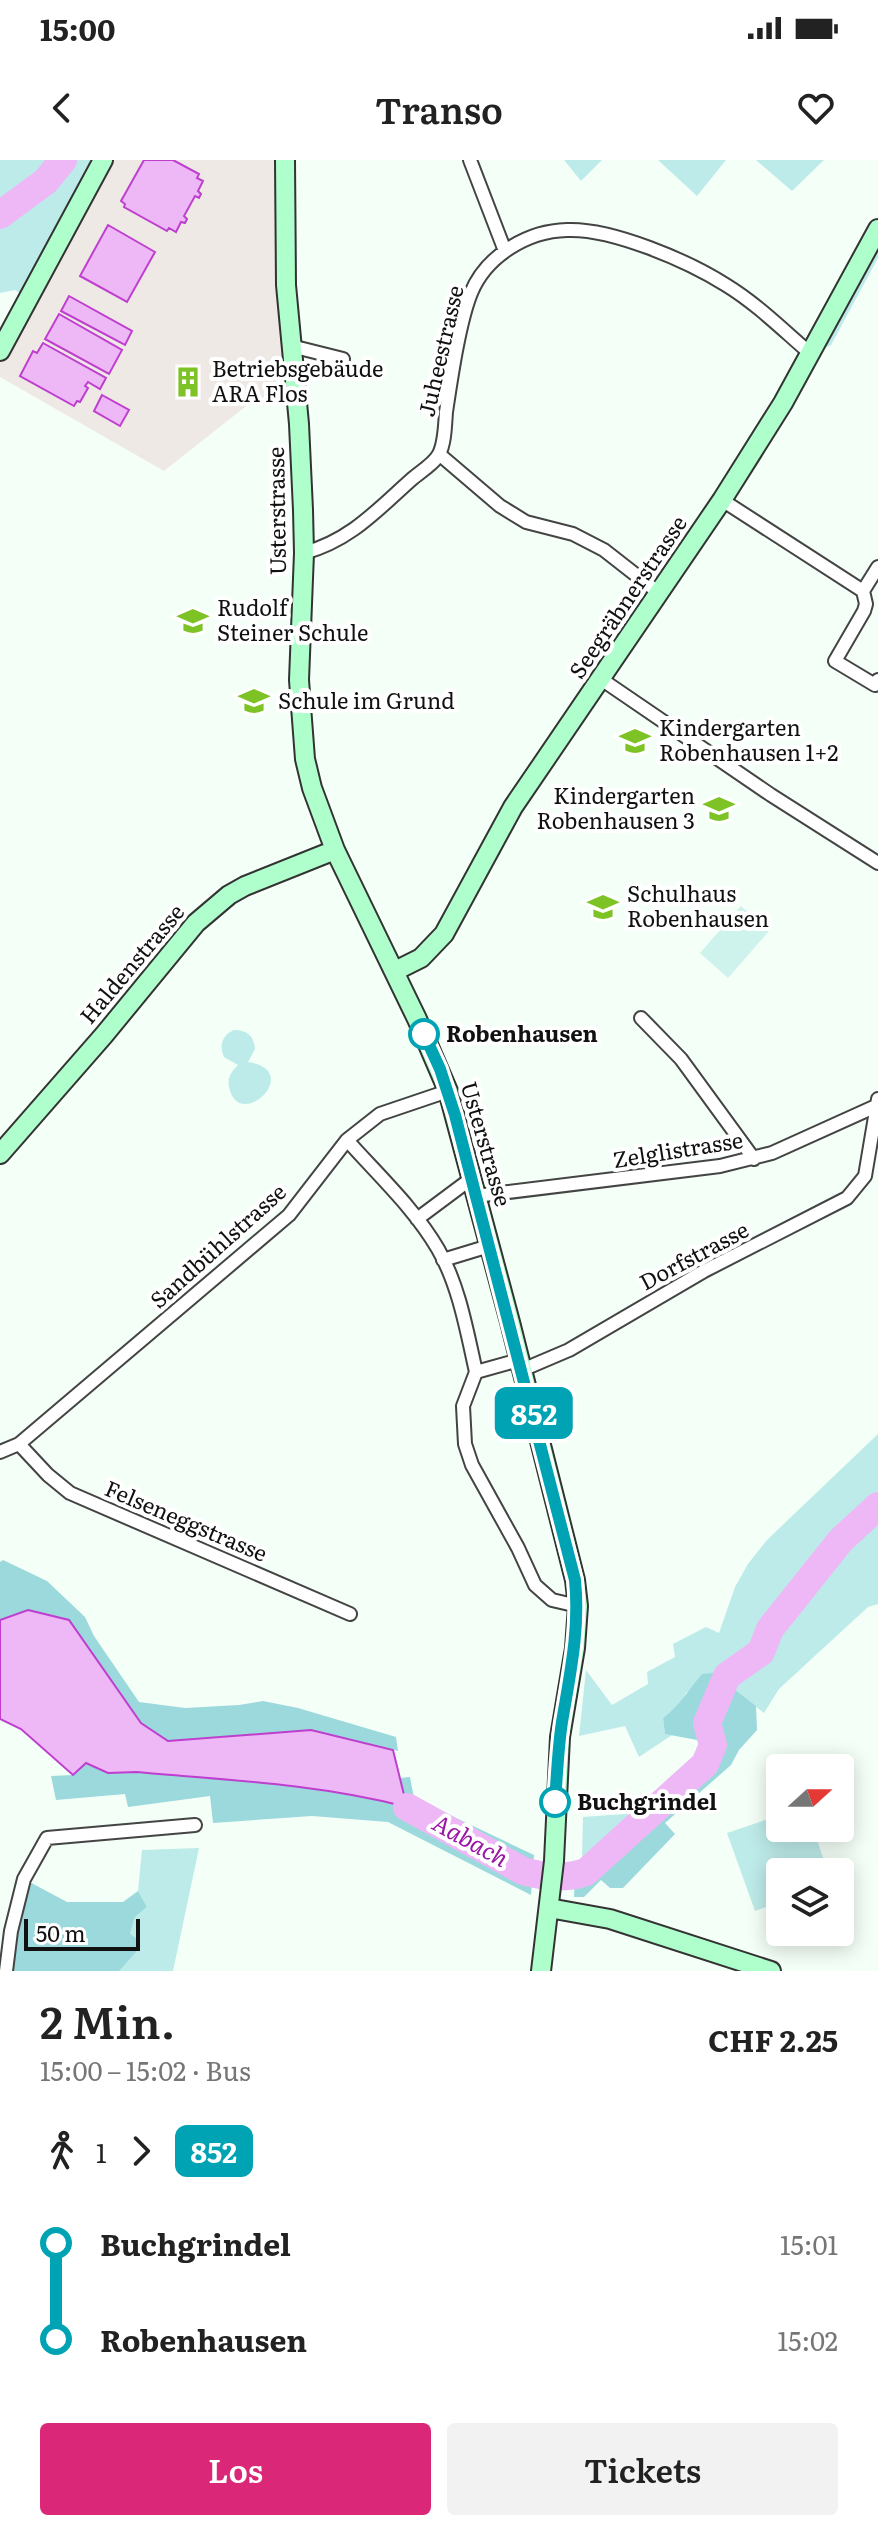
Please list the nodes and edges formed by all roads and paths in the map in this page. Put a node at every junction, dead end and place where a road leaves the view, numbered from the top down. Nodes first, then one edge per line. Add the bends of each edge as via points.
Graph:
1 (103, 160) edge
2 (285, 160) edge
3 (470, 160) edge
4 (878, 229) edge
5 (505, 251) junction
6 (291, 346) junction
7 (0, 351) edge
8 (811, 354) junction
9 (343, 359) dead end
10 (439, 454) junction
11 (722, 500) junction
12 (304, 553) junction
13 (878, 567) edge
14 (863, 591) junction
15 (659, 593) junction
16 (601, 679) junction
17 (878, 680) edge
18 (335, 850) junction
19 (878, 863) edge
20 (395, 971) junction
21 (641, 1018) dead end
22 (448, 1091) junction
23 (877, 1102) edge
24 (347, 1140) junction
25 (0, 1154) edge
26 (754, 1159) junction
27 (871, 1177) edge
28 (474, 1187) junction
29 (417, 1219) junction
30 (489, 1246) junction
31 (443, 1260) junction
32 (521, 1365) junction
33 (476, 1372) junction
34 (19, 1444) junction
35 (0, 1452) edge
36 (578, 1606) junction
37 (350, 1614) dead end
38 (195, 1825) dead end
39 (549, 1908) junction
40 (6, 1971) edge
41 (541, 1971) edge
42 (771, 1971) edge

1 - 7 main road
2 - 6 main road, Usterstrasse
3 - 5 street
4 - 8 main road, Seegräbnerstrasse
5 - 8 street, Juheestrasse via 543,233 565,230 652,249 728,286
5 - 10 street, Juheestrasse via 478,278 470,296
6 - 9 street
6 - 12 main road, Usterstrasse
8 - 11 main road, Seegräbnerstrasse
10 - 12 street via 360,526 327,547
10 - 15 street via 500,506 526,522 573,534 604,550
11 - 14 street
11 - 15 main road, Seegräbnerstrasse
12 - 18 main road, Usterstrasse via 302,732 312,788
13 - 14 street
14 - 17 street via 864,611 835,661 875,685
15 - 16 main road, Seegräbnerstrasse
16 - 19 street
16 - 20 main road, Seegräbnerstrasse via 507,817 444,934 421,958
18 - 20 main road, Usterstrasse
18 - 25 main road, Haldenstrasse via 245,886 196,923
20 - 22 main road, Usterstrasse
21 - 26 street via 681,1059
22 - 24 street, Sandbühlstrasse via 380,1114
22 - 28 main road, Usterstrasse
23 - 26 street, Zelglistrasse
23 - 27 street
24 - 29 street
24 - 34 street, Sandbühlstrasse via 289,1215
26 - 28 street, Zelglistrasse via 705,1168
27 - 32 street, Dorfstrasse via 835,1206 704,1271 569,1350
28 - 29 street
28 - 30 main road, Usterstrasse
29 - 31 street
30 - 31 street
30 - 32 main road, Usterstrasse
31 - 33 street
32 - 33 street, Dorfstrasse
32 - 36 main road, Usterstrasse via 571,1558
33 - 36 street via 463,1406 472,1465 535,1585 552,1600
34 - 35 street, Sandbühlstrasse
34 - 37 street, Felseneggstrasse via 70,1493
36 - 39 main road, Usterstrasse via 558,1760
38 - 40 street via 47,1838 24,1879
39 - 41 main road, Usterstrasse
39 - 42 main road via 610,1919

